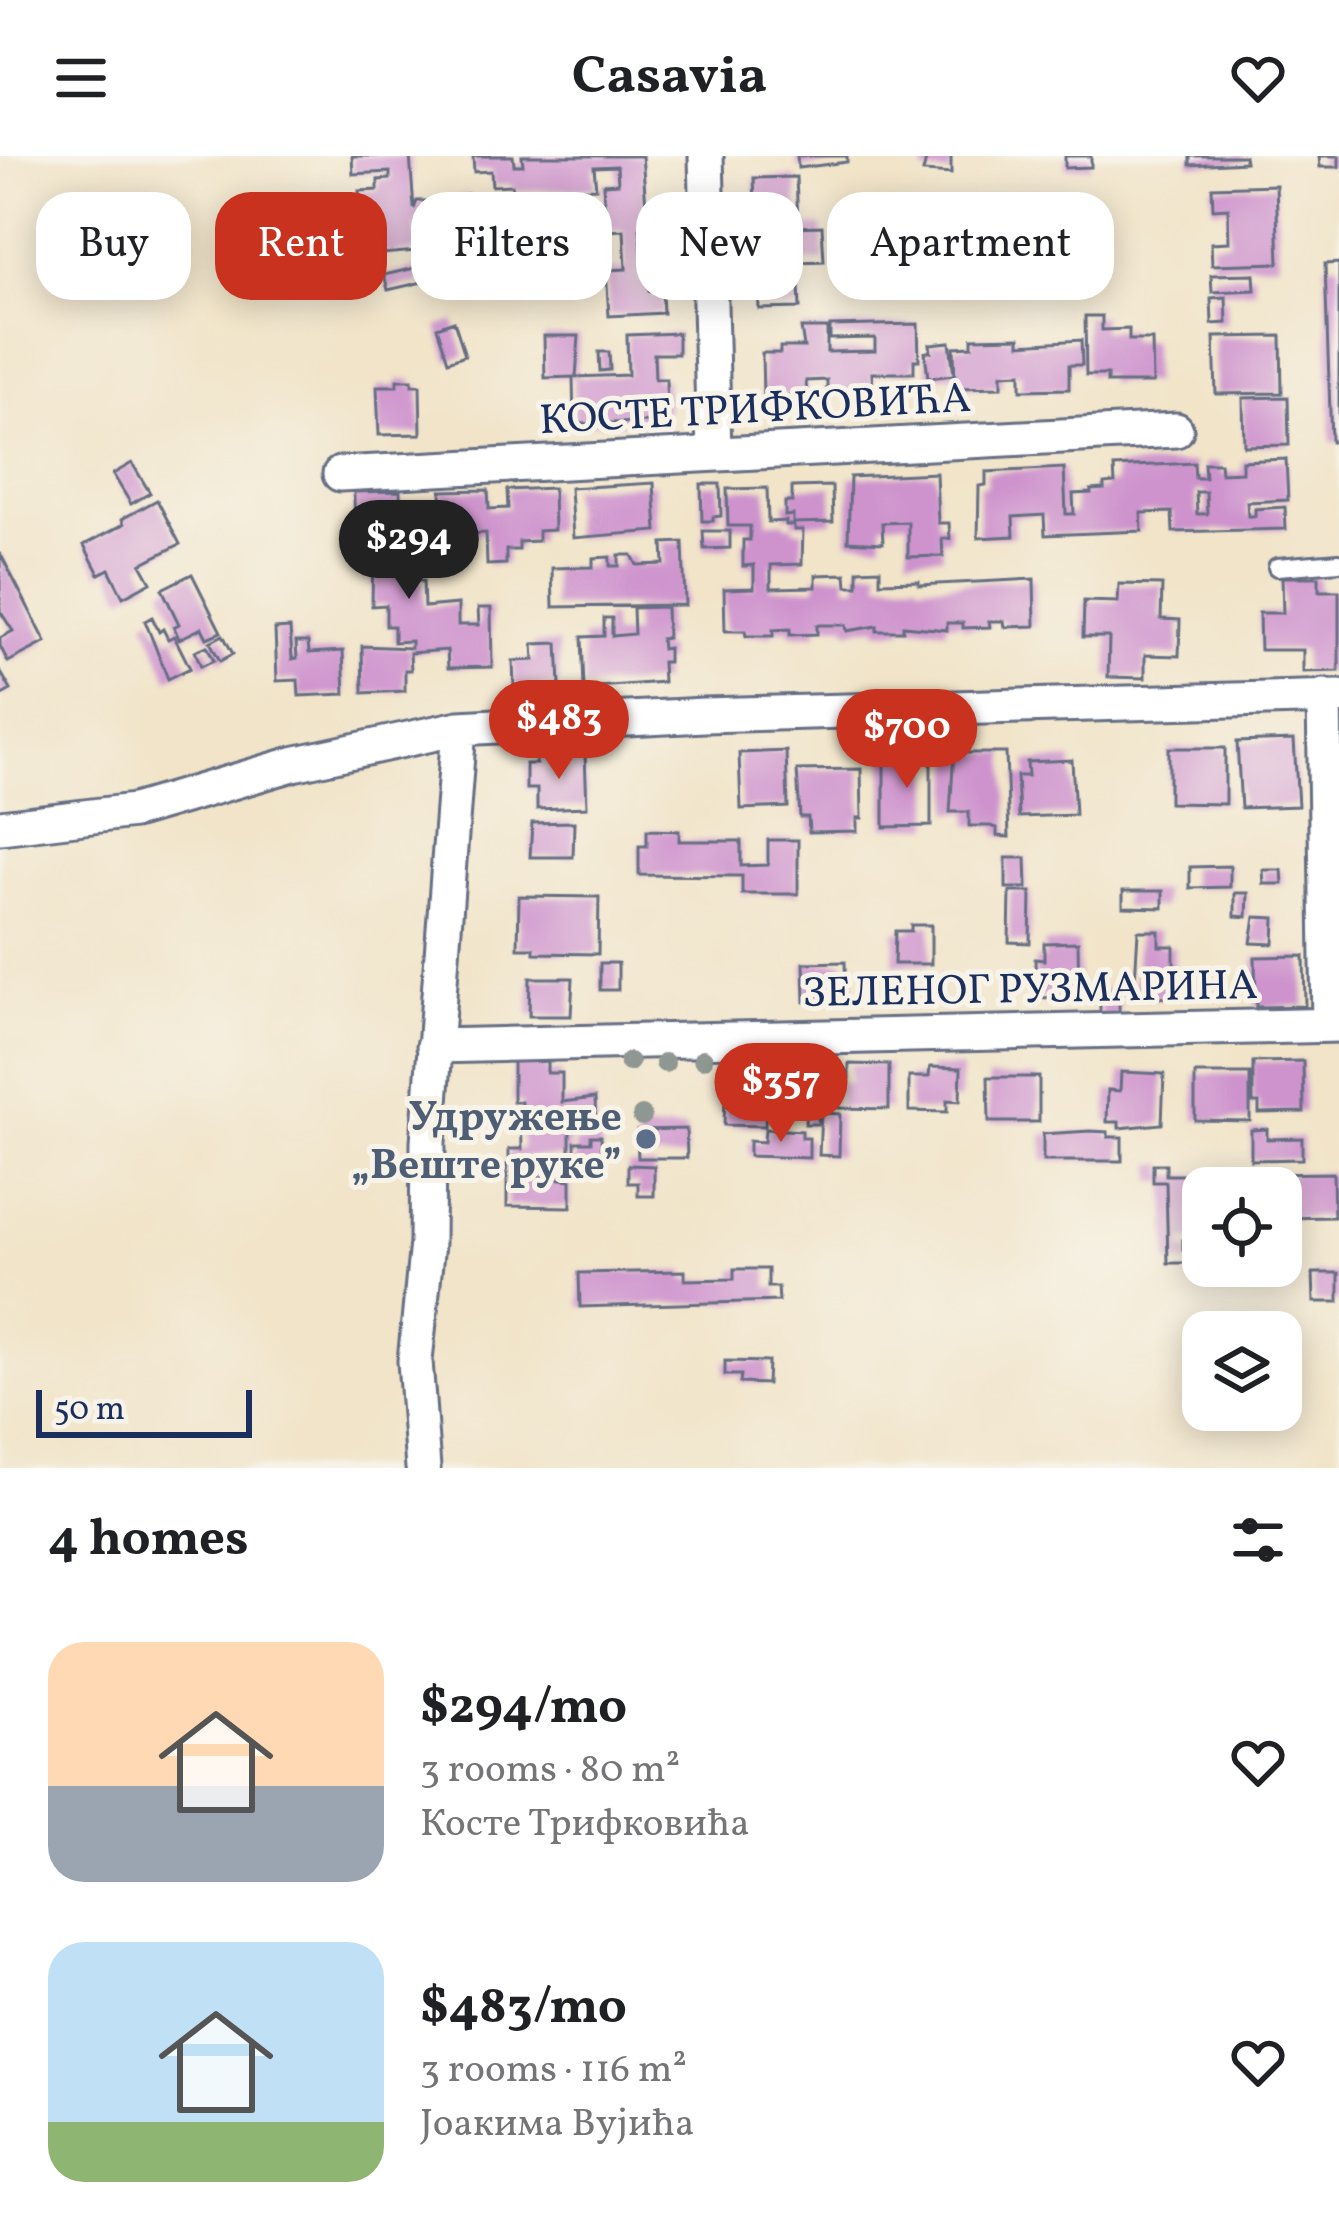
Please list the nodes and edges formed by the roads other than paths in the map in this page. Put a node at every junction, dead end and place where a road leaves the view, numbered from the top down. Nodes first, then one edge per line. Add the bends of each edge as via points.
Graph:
1 (706, 156) edge
2 (1176, 430) dead end
3 (714, 452) junction
4 (340, 474) dead end
5 (1339, 562) edge
6 (1277, 567) dead end
7 (1331, 696) edge
8 (459, 728) junction
9 (0, 827) edge
10 (1334, 1025) edge
11 (434, 1046) junction
12 (422, 1468) edge

1 - 3 street
2 - 3 street, КОСТЕ ТРИФКОВИЋА
3 - 4 street, КОСТЕ ТРИФКОВИЋА
5 - 6 lane
7 - 8 street
7 - 10 street
8 - 9 street via 335,753 134,811
8 - 11 street
10 - 11 street, ЗЕЛЕНОГ РУЗМАРИНА
11 - 12 street via 415,1361

